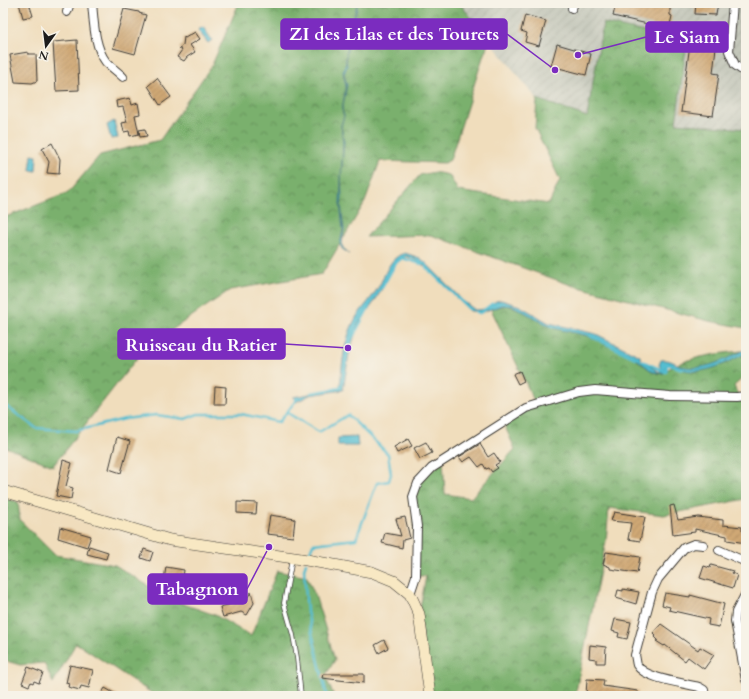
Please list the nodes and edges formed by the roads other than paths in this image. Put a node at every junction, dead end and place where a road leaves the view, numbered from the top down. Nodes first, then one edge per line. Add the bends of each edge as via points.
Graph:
1 (70, 3) edge
2 (92, 3) edge
3 (733, 3) edge
4 (67, 12) dead end
5 (746, 73) edge
6 (123, 77) dead end
7 (746, 396) edge
8 (3, 491) edge
9 (703, 545) dead end
10 (719, 550) dead end
11 (297, 558) junction
12 (746, 562) edge
13 (746, 593) edge
14 (410, 594) junction
15 (746, 680) edge
16 (300, 696) edge
17 (430, 696) edge
18 (706, 696) edge

1 - 4 street
2 - 6 street via 95,33 100,50 106,62
3 - 5 street via 729,51 735,65
7 - 14 street via 670,396 595,390 579,392 526,408 432,468 418,482 413,497 417,526 416,576
8 - 11 main road via 170,540
9 - 18 street via 694,544 684,548 658,579 635,655 637,664 643,671 653,676 699,687 704,690
10 - 12 street
11 - 14 main road via 372,572 394,581
11 - 16 lane via 284,602 298,658
13 - 15 street via 736,612 735,621
14 - 17 main road via 419,614

